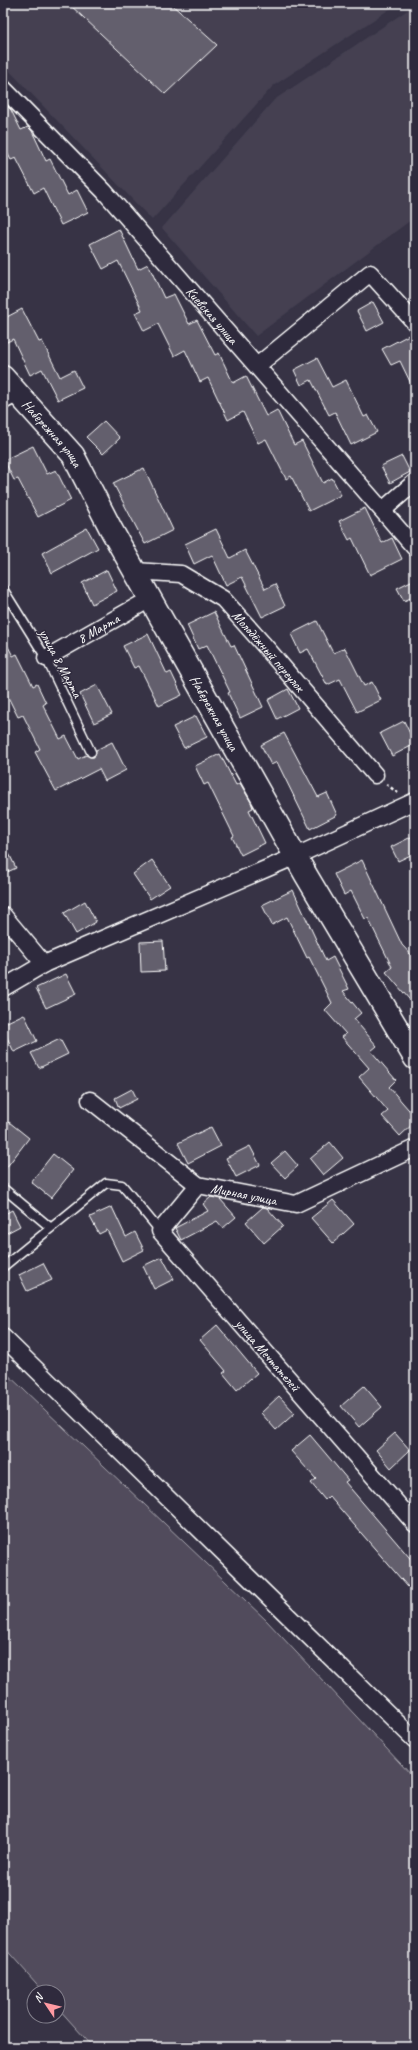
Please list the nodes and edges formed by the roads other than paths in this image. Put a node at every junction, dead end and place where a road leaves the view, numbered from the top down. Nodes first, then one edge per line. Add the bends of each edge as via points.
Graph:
1 (3, 88) edge
2 (415, 323) edge
3 (257, 366) junction
4 (3, 378) edge
5 (10, 397) edge
6 (415, 482) edge
7 (383, 510) junction
8 (415, 548) edge
9 (135, 571) junction
10 (3, 589) edge
11 (150, 599) junction
12 (46, 658) junction
13 (91, 752) dead end
14 (375, 775) road end
15 (414, 804) edge
16 (296, 856) junction
17 (3, 915) edge
18 (44, 964) junction
19 (3, 988) edge
20 (415, 1058) edge
21 (90, 1100) dead end
22 (415, 1148) edge
23 (198, 1184) junction
24 (3, 1188) edge
25 (51, 1228) junction
26 (160, 1231) junction
27 (3, 1267) edge
28 (3, 1337) edge
29 (415, 1524) edge
30 (415, 1740) edge

1 - 3 street, Киевская улица via 104,191
2 - 3 street via 370,272
3 - 7 street, Киевская улица
4 - 5 street, Набережная улица
5 - 9 street, Набережная улица via 73,455
6 - 7 street
7 - 8 street, Киевская улица
9 - 11 street, Набережная улица
9 - 14 street, Молодёжный переулок via 180,574 223,599
10 - 12 lane, улица 8 Марта
11 - 12 street, 8 Марта
11 - 16 street, Набережная улица
12 - 13 lane, улица 8 Марта
15 - 16 street
16 - 18 street
16 - 20 street, Набережная улица
17 - 18 street
18 - 19 street
21 - 23 street, Мирная улица
22 - 23 street, Мирная улица via 296,1204
23 - 26 street
24 - 25 lane
25 - 26 lane via 106,1183 122,1185
25 - 27 lane
26 - 29 street, улица Мечтателей
28 - 30 street

